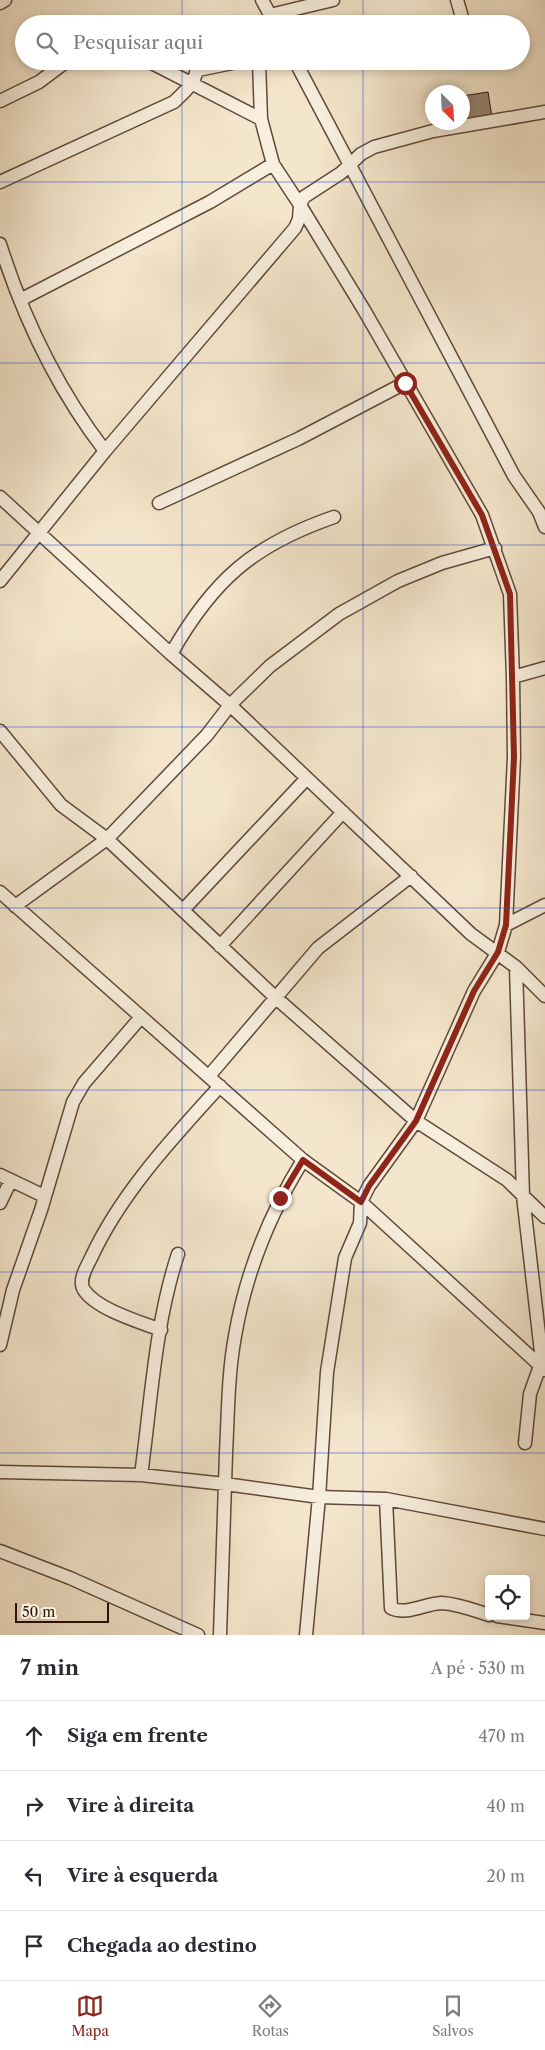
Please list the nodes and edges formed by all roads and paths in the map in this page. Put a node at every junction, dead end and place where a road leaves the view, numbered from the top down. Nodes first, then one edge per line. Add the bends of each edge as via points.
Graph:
1 (5, 0) edge
2 (262, 0) edge
3 (333, 0) edge
4 (457, 0) edge
5 (0, 3) edge
6 (268, 15) edge
7 (289, 15) edge
8 (461, 15) edge
9 (55, 70) edge
10 (166, 70) edge
11 (196, 70) edge
12 (259, 70) edge
13 (300, 70) edge
14 (193, 83) junction
15 (0, 101) edge
16 (545, 112) edge
17 (261, 119) junction
18 (350, 163) junction
19 (273, 164) junction
20 (0, 182) edge
21 (300, 205) junction
22 (0, 244) edge
23 (20, 300) junction
24 (405, 383) junction
25 (105, 451) junction
26 (0, 497) edge
27 (159, 503) dead end
28 (542, 510) edge
29 (334, 517) dead end
30 (545, 527) edge
31 (39, 532) junction
32 (495, 548) junction
33 (0, 581) edge
34 (171, 654) junction
35 (545, 668) edge
36 (513, 677) junction
37 (230, 705) junction
38 (0, 731) edge
39 (307, 778) junction
40 (343, 812) junction
41 (107, 839) junction
42 (411, 876) junction
43 (0, 892) edge
44 (545, 905) edge
45 (15, 906) junction
46 (184, 910) junction
47 (506, 925) junction
48 (220, 946) junction
49 (498, 952) junction
50 (516, 967) junction
51 (545, 996) edge
52 (275, 997) junction
53 (141, 1018) junction
54 (209, 1076) junction
55 (220, 1086) junction
56 (416, 1121) junction
57 (303, 1160) junction
58 (5, 1178) edge
59 (44, 1196) junction
60 (522, 1196) junction
61 (361, 1202) junction
62 (0, 1203) edge
63 (545, 1217) edge
64 (178, 1254) dead end
65 (161, 1330) junction
66 (0, 1345) edge
67 (543, 1368) edge
68 (525, 1443) dead end
69 (0, 1472) edge
70 (141, 1475) junction
71 (225, 1484) junction
72 (319, 1497) junction
73 (386, 1499) junction
74 (545, 1529) edge
75 (0, 1551) edge
76 (485, 1613) edge
77 (524, 1620) edge
78 (545, 1623) edge
79 (198, 1635) edge
80 (220, 1635) edge
81 (306, 1635) edge

1 - 5 street
2 - 6 street
3 - 7 street
4 - 8 street
9 - 15 street via 39,82
10 - 14 street
11 - 14 street
12 - 17 street
13 - 18 street
14 - 17 street
14 - 20 street via 174,102
16 - 18 street via 433,131 374,147
17 - 19 street
18 - 21 street via 341,173 308,194
18 - 28 street via 514,476
19 - 21 street
19 - 23 street via 210,202
21 - 24 street
21 - 25 street via 295,228
22 - 23 street
23 - 25 street via 67,396
24 - 27 street via 298,439
24 - 32 street via 482,515
25 - 31 street
26 - 31 street
28 - 30 street
29 - 34 street via 272,544 236,569 205,601
31 - 33 street
31 - 34 street
32 - 36 street via 510,594
32 - 37 street via 398,580 339,614 270,666
34 - 37 street
35 - 36 street
36 - 47 street via 514,757
37 - 39 street
37 - 41 street via 206,735
38 - 41 street via 61,805
39 - 40 street
39 - 46 street
40 - 42 street
40 - 48 street
41 - 45 street
41 - 46 street
42 - 49 street via 470,934
42 - 52 street via 318,948
43 - 45 street
44 - 47 street
45 - 53 street
46 - 48 street
47 - 49 street
48 - 52 street
49 - 50 street
49 - 56 street via 474,991
50 - 51 street
50 - 60 street
52 - 54 street
52 - 56 street
53 - 54 street
53 - 59 street via 84,1083 73,1102
54 - 55 street
55 - 57 street
55 - 65 street via 124,1199 104,1230 84,1273 84,1290 98,1304
56 - 60 street via 507,1180
56 - 61 street
57 - 61 street
57 - 71 street via 280,1198 266,1230 252,1268 235,1336 228,1396
58 - 59 street
58 - 62 street
59 - 66 street via 13,1290
60 - 63 street
60 - 67 street
61 - 67 street
61 - 72 street via 360,1223 345,1258 327,1372
64 - 65 street via 169,1281
65 - 70 street
67 - 68 street via 530,1394
69 - 70 street
70 - 71 street
71 - 72 street
71 - 80 street
72 - 73 street
72 - 81 street
73 - 74 street
73 - 76 street via 391,1608 403,1610 441,1603
75 - 79 street
77 - 78 street

